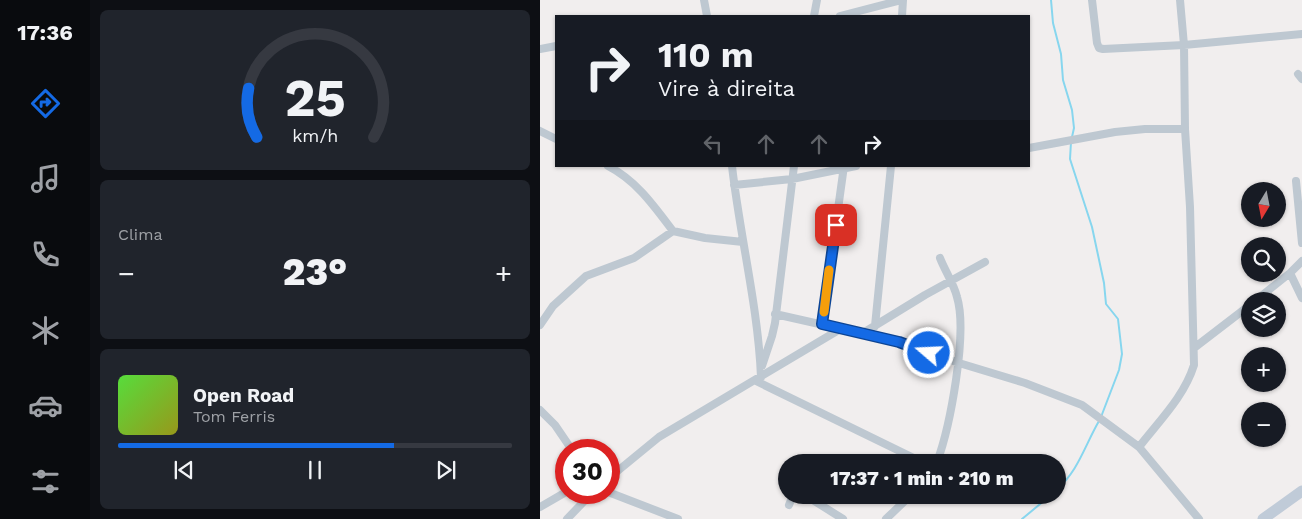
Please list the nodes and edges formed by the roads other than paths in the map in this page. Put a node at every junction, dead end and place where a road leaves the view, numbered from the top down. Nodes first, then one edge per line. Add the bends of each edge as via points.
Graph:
1 (704, 0) edge
2 (817, 0) edge
3 (903, 0) edge
4 (1092, 0) edge
5 (1180, 0) edge
6 (857, 14) edge
7 (707, 15) edge
8 (814, 15) edge
9 (902, 15) edge
10 (1302, 34) edge
11 (1184, 45) junction
12 (555, 46) edge
13 (540, 49) edge
14 (1185, 129) junction
15 (540, 131) edge
16 (555, 138) edge
17 (1030, 148) edge
18 (610, 167) edge
19 (732, 167) edge
20 (794, 167) edge
21 (844, 167) edge
22 (891, 167) edge
23 (792, 179) junction
24 (1296, 181) dead end
25 (734, 185) junction
26 (673, 231) junction
27 (743, 242) junction
28 (1302, 243) edge
29 (940, 258) dead end
30 (1302, 261) edge
31 (985, 262) dead end
32 (1290, 273) junction
33 (950, 281) junction
34 (1266, 292) edge
35 (1302, 298) edge
36 (1241, 313) edge
37 (776, 314) junction
38 (822, 324) junction
39 (540, 325) edge
40 (875, 326) junction
41 (842, 328) junction
42 (863, 334) junction
43 (1194, 348) junction
44 (959, 363) junction
45 (761, 367) junction
46 (759, 379) junction
47 (540, 410) edge
48 (565, 439) edge
49 (1139, 447) junction
50 (906, 454) edge
51 (939, 454) edge
52 (620, 469) edge
53 (1302, 491) edge
54 (620, 497) edge
55 (555, 498) edge
56 (581, 504) edge
57 (818, 504) edge
58 (902, 504) edge
59 (540, 507) edge
60 (567, 519) edge
61 (678, 519) edge
62 (842, 519) edge
63 (886, 519) edge
64 (1199, 519) edge
65 (1263, 519) edge

1 - 7 street
2 - 8 street
3 - 6 street
3 - 9 street
4 - 11 street via 1099,48
5 - 11 street
10 - 11 street
11 - 14 street
12 - 13 street
14 - 17 street via 1115,132
14 - 43 street
15 - 16 street
18 - 26 street via 642,190
19 - 25 street
20 - 23 street
21 - 23 street
21 - 38 street
22 - 40 street
23 - 25 street
23 - 37 street
24 - 28 street
25 - 27 street
26 - 27 street
26 - 39 street via 634,258 586,276 553,306
27 - 45 street
29 - 33 street
30 - 32 street
31 - 33 street
32 - 34 street
32 - 35 street
33 - 40 street
33 - 44 street via 960,310
36 - 43 street
37 - 38 street
37 - 45 street
38 - 41 street
40 - 42 street
41 - 42 street
41 - 46 street
42 - 44 street via 899,342
43 - 49 street via 1189,382
44 - 49 street via 1082,405
44 - 51 street
45 - 46 street
46 - 50 street
46 - 52 street via 659,437
47 - 48 street
49 - 64 street
53 - 65 street
54 - 61 street
55 - 59 street
56 - 60 street
57 - 62 street
58 - 63 street

